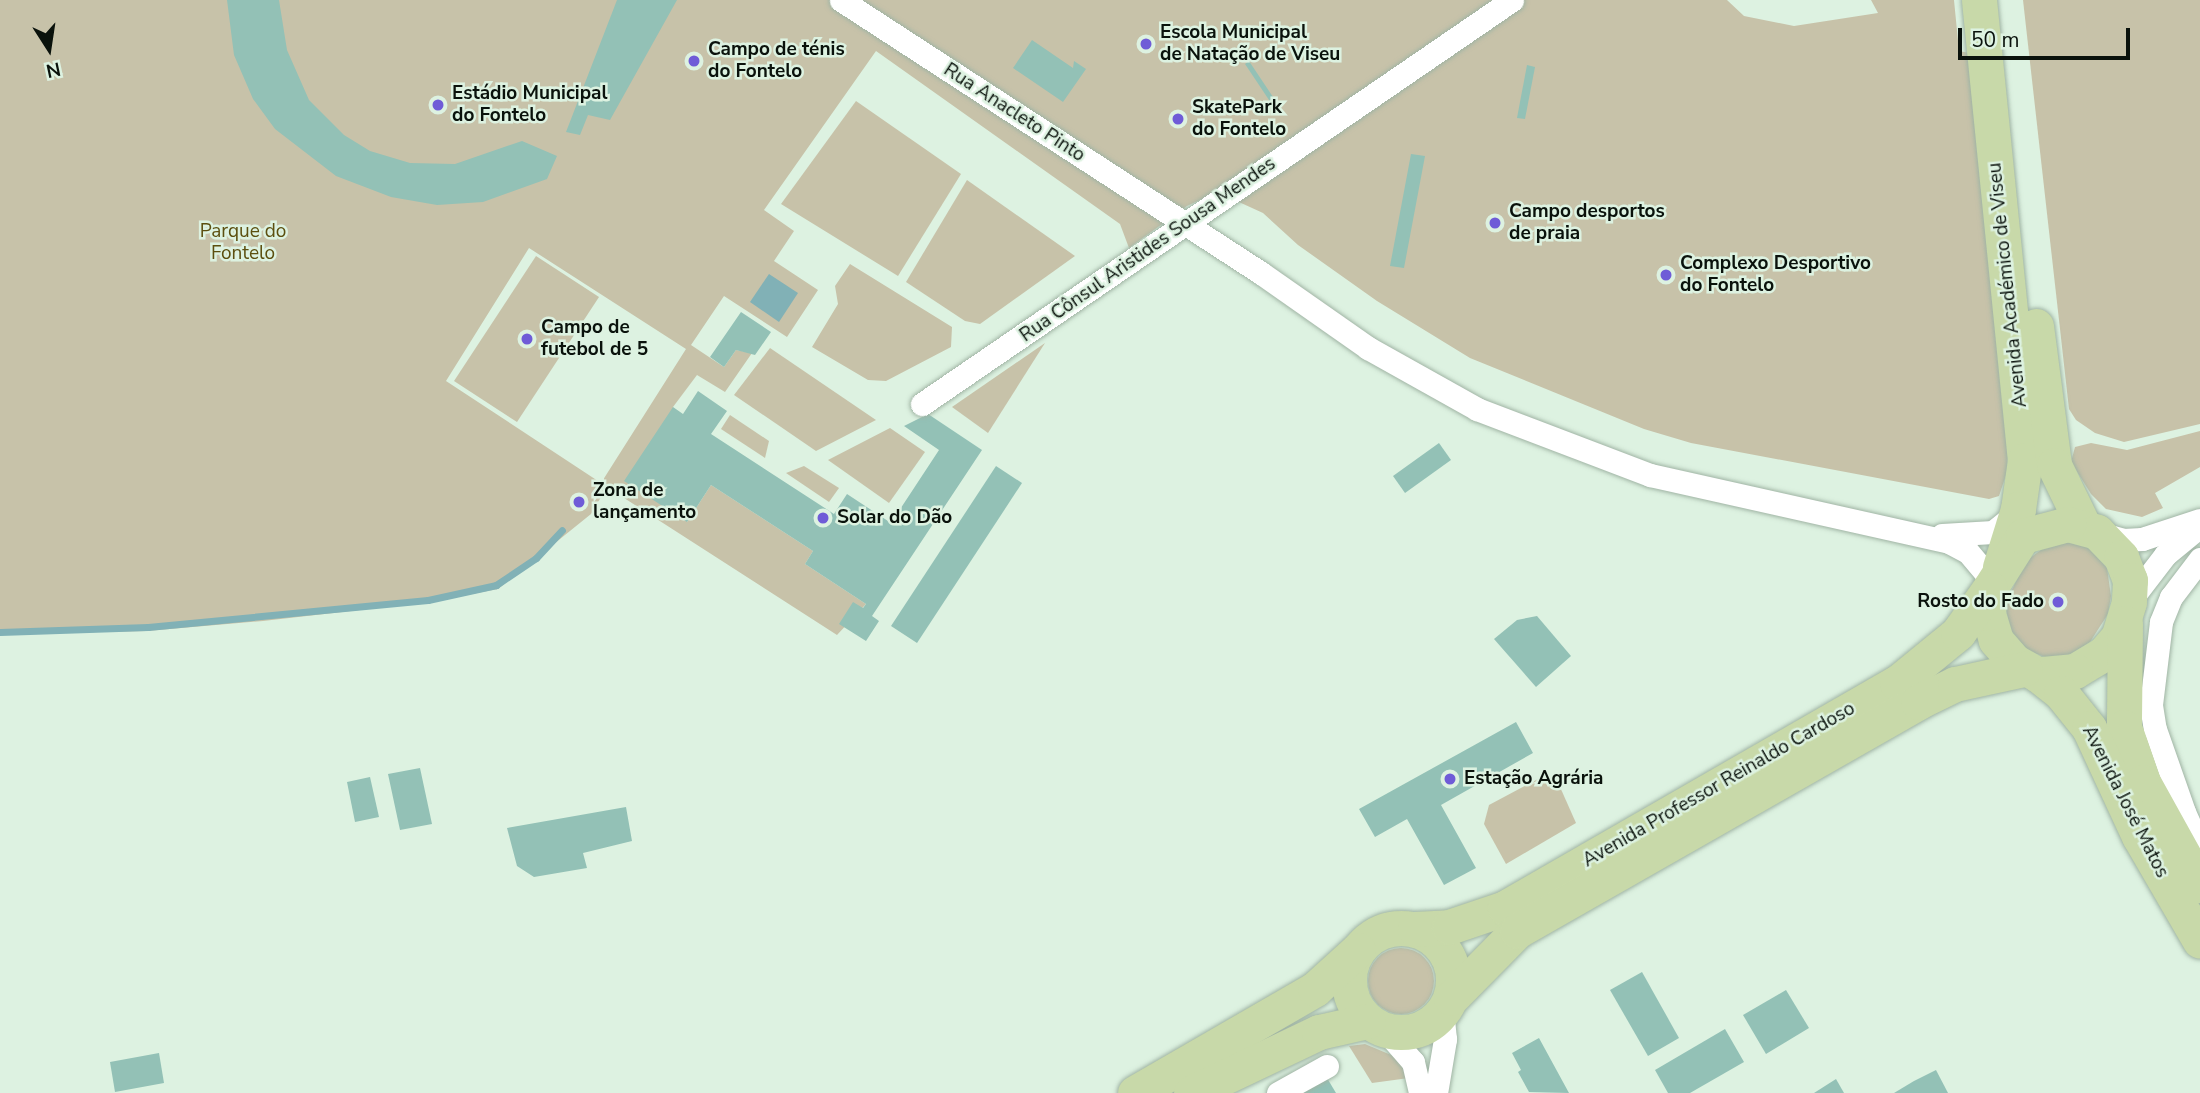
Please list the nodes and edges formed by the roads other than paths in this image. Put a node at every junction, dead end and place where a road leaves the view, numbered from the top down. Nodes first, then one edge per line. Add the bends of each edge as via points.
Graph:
1 (841, 0) edge
2 (1513, 0) edge
3 (1979, 0) edge
4 (2003, 0) edge
5 (1188, 226) junction
6 (922, 404) dead end
7 (2200, 520) edge
8 (2003, 526) junction
9 (2200, 526) edge
10 (2077, 528) junction
11 (1928, 535) junction
12 (2200, 559) edge
13 (1995, 579) junction
14 (2127, 610) junction
15 (2031, 671) junction
16 (2200, 837) edge
17 (2200, 885) edge
18 (1415, 929) junction
19 (2200, 941) edge
20 (1358, 950) junction
21 (1447, 1005) junction
22 (1376, 1025) junction
23 (1327, 1066) dead end
24 (1135, 1093) edge
25 (1191, 1093) edge
26 (1278, 1093) edge
27 (1420, 1093) edge
28 (1436, 1093) edge

1 - 5 street, Rua Anacleto Pinto
2 - 5 street, Rua Cônsul Aristides Sousa Mendes
3 - 8 main road, Avenida Académico de Viseu via 2025,450
4 - 10 main road, Avenida Académico de Viseu via 2050,446
5 - 6 street, Rua Cônsul Aristides Sousa Mendes
5 - 11 street, Rua Anacleto Pinto via 1420,380 1540,437 1650,475
7 - 10 street via 2142,539 2123,540
8 - 10 street
8 - 11 street
8 - 13 main road, Avenida Académico de Viseu
9 - 14 street via 2165,555
10 - 13 main road via 2023,536
10 - 14 main road via 2127,569
11 - 13 street via 1959,546
12 - 16 street via 2171,597 2161,622 2151,705 2184,812
13 - 15 main road via 1988,613 1996,640
13 - 18 main road, Avenida Professor Reinaldo Cardoso via 1958,634 1897,683 1505,908 1449,927
14 - 15 main road via 2112,645 2087,666 2062,675
14 - 17 main road, Avenida José Matos via 2122,659 2124,727 2143,782
15 - 19 main road, Avenida José Matos via 2061,692 2089,728 2139,836
15 - 21 main road, Avenida Professor Reinaldo Cardoso via 1955,684 1918,702 1517,931
18 - 20 main road via 1387,929
18 - 21 main road via 1429,934 1446,952 1454,976
20 - 22 main road via 1349,986 1355,1005
20 - 24 main road via 1315,989
21 - 22 main road via 1419,1029
21 - 28 street
22 - 25 main road via 1319,1032
22 - 27 street via 1413,1062
23 - 26 street

